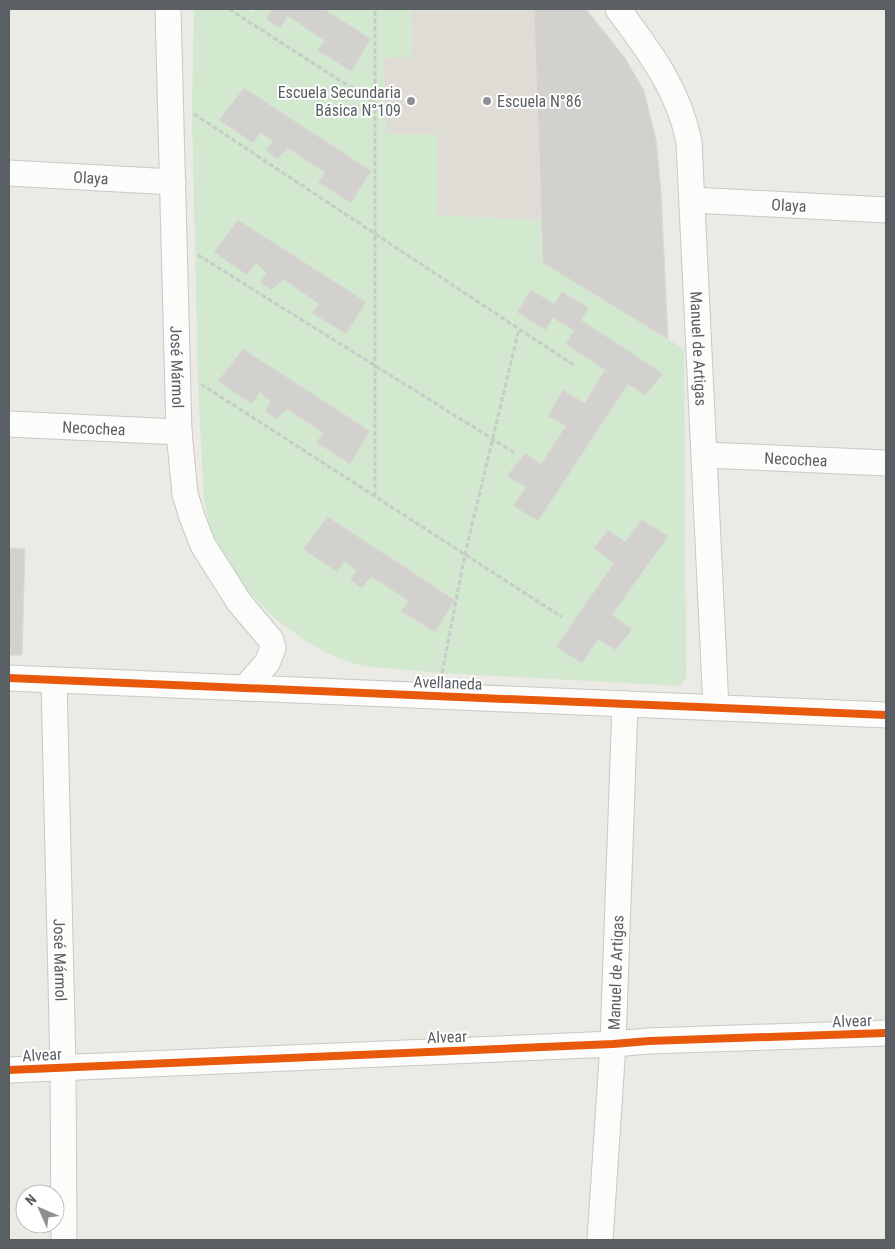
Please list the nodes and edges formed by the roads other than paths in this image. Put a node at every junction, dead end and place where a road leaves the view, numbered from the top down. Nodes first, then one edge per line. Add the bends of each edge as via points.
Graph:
1 (168, 9) edge
2 (618, 9) edge
3 (9, 173) edge
4 (173, 182) junction
5 (693, 200) junction
6 (886, 210) edge
7 (9, 424) edge
8 (179, 432) junction
9 (705, 455) junction
10 (886, 463) edge
11 (9, 678) edge
12 (54, 680) junction
13 (245, 688) junction
14 (625, 704) junction
15 (716, 708) junction
16 (886, 715) edge
17 (886, 1033) edge
18 (613, 1044) junction
19 (63, 1068) junction
20 (9, 1070) edge
21 (64, 1240) edge
22 (600, 1240) edge

1 - 4 street, José Mármol
2 - 5 street, Manuel de Artigas via 677,98 689,142
3 - 4 street, Olaya
4 - 8 street, José Mármol
5 - 6 street, Olaya
5 - 9 street, Manuel de Artigas
7 - 8 street, Necochea
8 - 13 street, José Mármol via 184,494 203,545 239,602 271,640 273,648 267,663
9 - 10 street, Necochea
9 - 15 street, Manuel de Artigas
11 - 12 street, Avellaneda
12 - 13 street, Avellaneda
12 - 19 street, José Mármol
13 - 14 street, Avellaneda
14 - 15 street, Avellaneda
14 - 18 street, Manuel de Artigas
15 - 16 street, Avellaneda
17 - 18 street, Alvear
18 - 19 street, Alvear
18 - 22 street, Manuel de Artigas
19 - 20 street, Alvear
19 - 21 street, José Mármol

